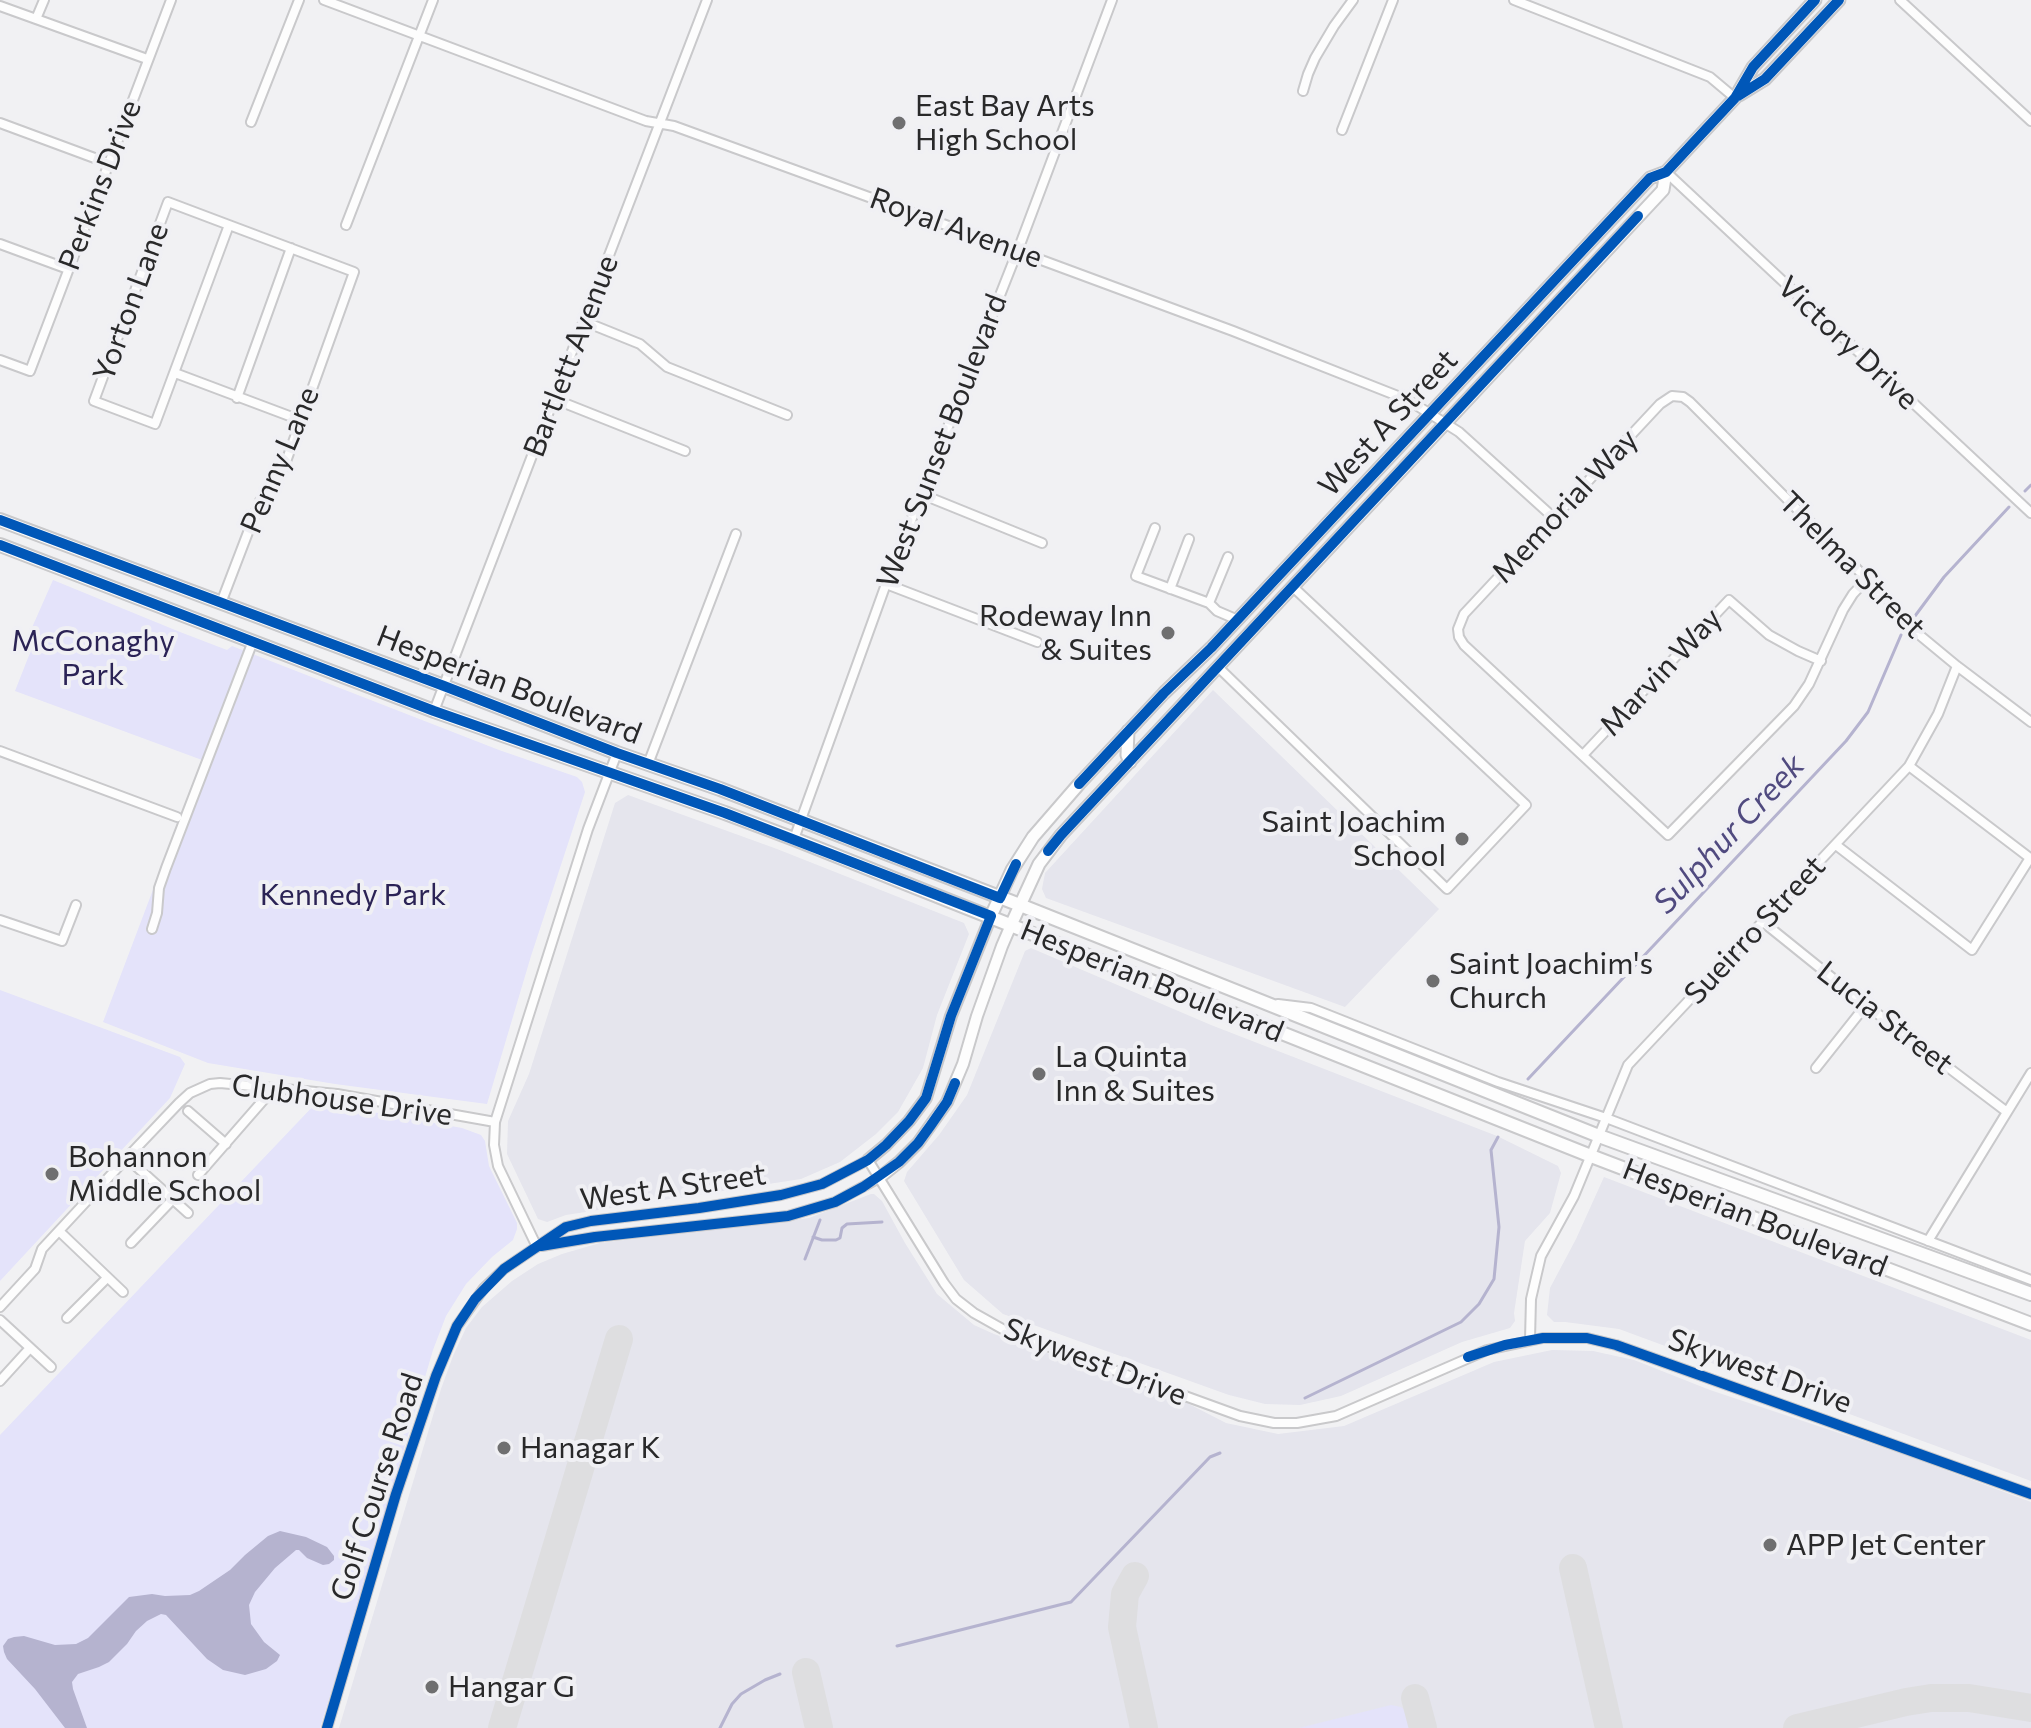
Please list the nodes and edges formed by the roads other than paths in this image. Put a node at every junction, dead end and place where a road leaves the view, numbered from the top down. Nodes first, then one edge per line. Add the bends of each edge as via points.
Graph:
1 (44, 0) edge
2 (171, 0) edge
3 (299, 0) edge
4 (324, 0) edge
5 (433, 0) edge
6 (707, 0) edge
7 (1112, 0) edge
8 (1353, 0) edge
9 (1393, 0) edge
10 (1514, 0) edge
11 (1815, 0) edge
12 (1839, 0) edge
13 (1900, 0) edge
14 (0, 6) edge
15 (36, 19) junction
16 (420, 36) junction
17 (147, 59) junction
18 (1303, 91) dead end
19 (1735, 98) junction
20 (2031, 121) edge
21 (251, 122) dead end
22 (0, 123) edge
23 (659, 123) junction
24 (1342, 130) dead end
25 (108, 163) junction
26 (1666, 172) junction
27 (229, 225) junction
28 (346, 225) dead end
29 (0, 244) edge
30 (291, 248) junction
31 (1017, 251) junction
32 (68, 269) junction
33 (583, 321) junction
34 (0, 360) edge
35 (175, 373) junction
36 (1683, 397) joint
37 (237, 398) junction
38 (554, 399) junction
39 (1429, 414) junction
40 (787, 415) dead end
41 (300, 420) junction
42 (1445, 424) junction
43 (685, 451) dead end
44 (921, 494) junction
45 (2031, 513) edge
46 (1554, 518) junction
47 (0, 520) edge
48 (1155, 528) dead end
49 (736, 534) dead end
50 (1189, 539) dead end
51 (1042, 543) dead end
52 (0, 545) edge
53 (1228, 557) dead end
54 (1867, 579) junction
55 (172, 584) junction
56 (886, 584) junction
57 (1293, 587) junction
58 (1170, 589) junction
59 (130, 593) junction
60 (221, 603) junction
61 (1209, 603) junction
62 (1238, 620) junction
63 (253, 641) junction
64 (1037, 642) dead end
65 (1211, 648) junction
66 (1821, 661) junction
67 (1957, 666) junction
68 (1218, 667) junction
69 (444, 686) junction
70 (434, 711) junction
71 (2031, 722) edge
72 (1128, 731) junction
73 (617, 753) junction
74 (1, 754) edge
75 (1583, 755) junction
76 (1130, 762) junction
77 (648, 764) junction
78 (1909, 766) junction
79 (608, 773) junction
80 (177, 817) dead end
81 (800, 820) junction
82 (794, 839) junction
83 (1836, 845) junction
84 (1000, 898) junction
85 (76, 905) dead end
86 (1020, 905) junction
87 (991, 916) junction
88 (0, 920) edge
89 (1763, 922) junction
90 (1011, 925) junction
91 (152, 929) dead end
92 (1269, 1003) junction
93 (1866, 1005) junction
94 (1816, 1068) dead end
95 (2031, 1073) edge
96 (273, 1089) junction
97 (188, 1111) dead end
98 (2007, 1112) junction
99 (1606, 1118) junction
100 (495, 1122) junction
101 (1599, 1136) junction
102 (226, 1144) junction
103 (1591, 1156) junction
104 (127, 1158) junction
105 (868, 1160) junction
106 (198, 1175) dead end
107 (879, 1178) junction
108 (173, 1199) junction
109 (188, 1213) dead end
110 (59, 1231) junction
111 (1928, 1241) junction
112 (131, 1243) dead end
113 (537, 1247) junction
114 (107, 1278) junction
115 (2031, 1280) edge
116 (123, 1292) dead end
117 (2031, 1294) edge
118 (0, 1307) edge
119 (67, 1318) dead end
120 (0, 1320) edge
121 (2031, 1324) edge
122 (1530, 1339) junction
123 (30, 1348) junction
124 (51, 1367) dead end
125 (0, 1381) edge
126 (2031, 1494) edge
127 (327, 1728) edge

1 - 15 street
2 - 17 street, Perkins Drive
3 - 21 street
4 - 16 street, Royal Avenue
5 - 16 street
6 - 23 street, Bartlett Avenue
7 - 31 street, West Sunset Boulevard
8 - 18 street via 1315,58
9 - 24 street
10 - 19 street via 1710,77
11 - 19 main road, West A Street via 1753,67
12 - 19 main road, West A Street via 1765,79
13 - 20 street
14 - 15 street
15 - 17 street
16 - 23 street, Royal Avenue
16 - 28 street
17 - 25 street, Perkins Drive
19 - 26 main road, West A Street
22 - 25 street
23 - 31 street, Royal Avenue
23 - 33 street, Bartlett Avenue
25 - 32 street, Perkins Drive
26 - 39 main road, West A Street via 1650,178
26 - 42 main road, West A Street via 1663,190
26 - 45 street, Victory Drive
27 - 30 street
27 - 35 street
27 - 35 street, Yorton Lane via 168,202 94,401 155,424
29 - 32 street
30 - 37 street
30 - 41 street, Penny Lane via 354,272
31 - 39 street, Royal Avenue via 1255,339 1408,400
31 - 44 street, West Sunset Boulevard
32 - 34 street, Perkins Drive via 30,371
33 - 38 street, Bartlett Avenue
33 - 40 street via 640,344 667,367
35 - 37 street
36 - 46 street, Memorial Way via 1672,396 1660,404
36 - 54 street, Thelma Street
37 - 41 street
38 - 43 street
38 - 69 street, Bartlett Avenue
39 - 42 street, Royal Avenue
39 - 62 main road, West A Street
41 - 60 street, Penny Lane via 283,470 260,501
42 - 46 street, Royal Avenue
42 - 57 main road, West A Street
44 - 51 street
44 - 56 street, West Sunset Boulevard
46 - 75 street, Memorial Way via 1464,614 1458,629 1464,645
47 - 55 main road, Hesperian Boulevard
48 - 58 street via 1136,576
49 - 77 street
50 - 58 street
52 - 59 main road, Hesperian Boulevard
53 - 61 street
54 - 66 street via 1843,610
54 - 67 street, Thelma Street via 1905,623
55 - 59 main road via 152,595
55 - 60 main road, Hesperian Boulevard
56 - 64 street
56 - 81 street, West Sunset Boulevard
57 - 68 main road, West A Street
57 - 68 street via 1526,805 1516,816 1447,889
58 - 61 street
59 - 63 main road, Hesperian Boulevard
60 - 69 main road, Hesperian Boulevard
61 - 62 street
62 - 65 main road, West A Street
63 - 70 main road, Hesperian Boulevard
63 - 91 street via 166,868
65 - 68 main road
65 - 72 main road, West A Street
66 - 75 street, Marvin Way via 1769,635 1729,600
66 - 75 street via 1794,706 1668,835
67 - 71 street, Thelma Street
67 - 78 street, Sueirro Street
68 - 76 main road, West A Street
69 - 70 street, Bartlett Avenue
69 - 73 main road, Hesperian Boulevard
70 - 79 main road, Hesperian Boulevard
72 - 76 main road
72 - 84 main road, West A Street via 1033,837
73 - 77 main road, Hesperian Boulevard
73 - 79 street
74 - 80 street
76 - 86 main road, West A Street via 1048,851
77 - 81 main road, Hesperian Boulevard
78 - 83 street, Sueirro Street
78 - 83 street via 2030,858 1972,950
79 - 82 main road, Hesperian Boulevard
79 - 100 street
81 - 82 street, West Sunset Boulevard
81 - 84 main road, Hesperian Boulevard
82 - 87 main road, Hesperian Boulevard
83 - 89 street, Sueirro Street
84 - 86 main road, Hesperian Boulevard
84 - 87 main road, West A Street
85 - 88 street via 62,941
86 - 90 main road, West A Street
86 - 92 main road, Hesperian Boulevard
87 - 90 main road, Hesperian Boulevard
87 - 105 street, West A Street via 951,1016 926,1098
89 - 93 street, Lucia Street
89 - 99 street, Sueirro Street via 1628,1065
90 - 103 main road, Hesperian Boulevard
90 - 107 street, West A Street via 947,1102 918,1143
92 - 99 street, Hesperian Boulevard via 1311,1008 1498,1082
92 - 101 main road, Hesperian Boulevard
93 - 94 street
93 - 98 street, Lucia Street
95 - 98 street
96 - 100 street, Clubhouse Drive via 337,1094
96 - 102 street
96 - 104 street, Clubhouse Drive via 220,1083 200,1088
97 - 102 street
98 - 111 street
99 - 101 street, Sueirro Street
99 - 111 street, Hesperian Boulevard
100 - 113 street via 498,1166
101 - 103 street, Sueirro Street
101 - 117 main road, Hesperian Boulevard
102 - 106 street
103 - 121 main road, Hesperian Boulevard
103 - 122 street, Sueirro Street via 1541,1256 1531,1299
104 - 108 street
104 - 110 street, Clubhouse Drive
105 - 107 street, Skywest Drive
105 - 113 street, West A Street via 822,1184 781,1195 566,1227
107 - 113 street, West A Street via 835,1202 788,1216
107 - 122 street, Skywest Drive via 944,1283 974,1313 1006,1331 1248,1418 1297,1423 1336,1416 1468,1357
108 - 109 street
108 - 112 street
110 - 114 street
110 - 118 street, Clubhouse Drive via 42,1249 35,1269
111 - 115 street, Hesperian Boulevard
113 - 127 street, Golf Course Road via 494,1278 457,1326 396,1494
114 - 116 street
114 - 119 street
120 - 123 street
122 - 126 street, Skywest Drive via 1587,1338 1616,1345
123 - 124 street
123 - 125 street

